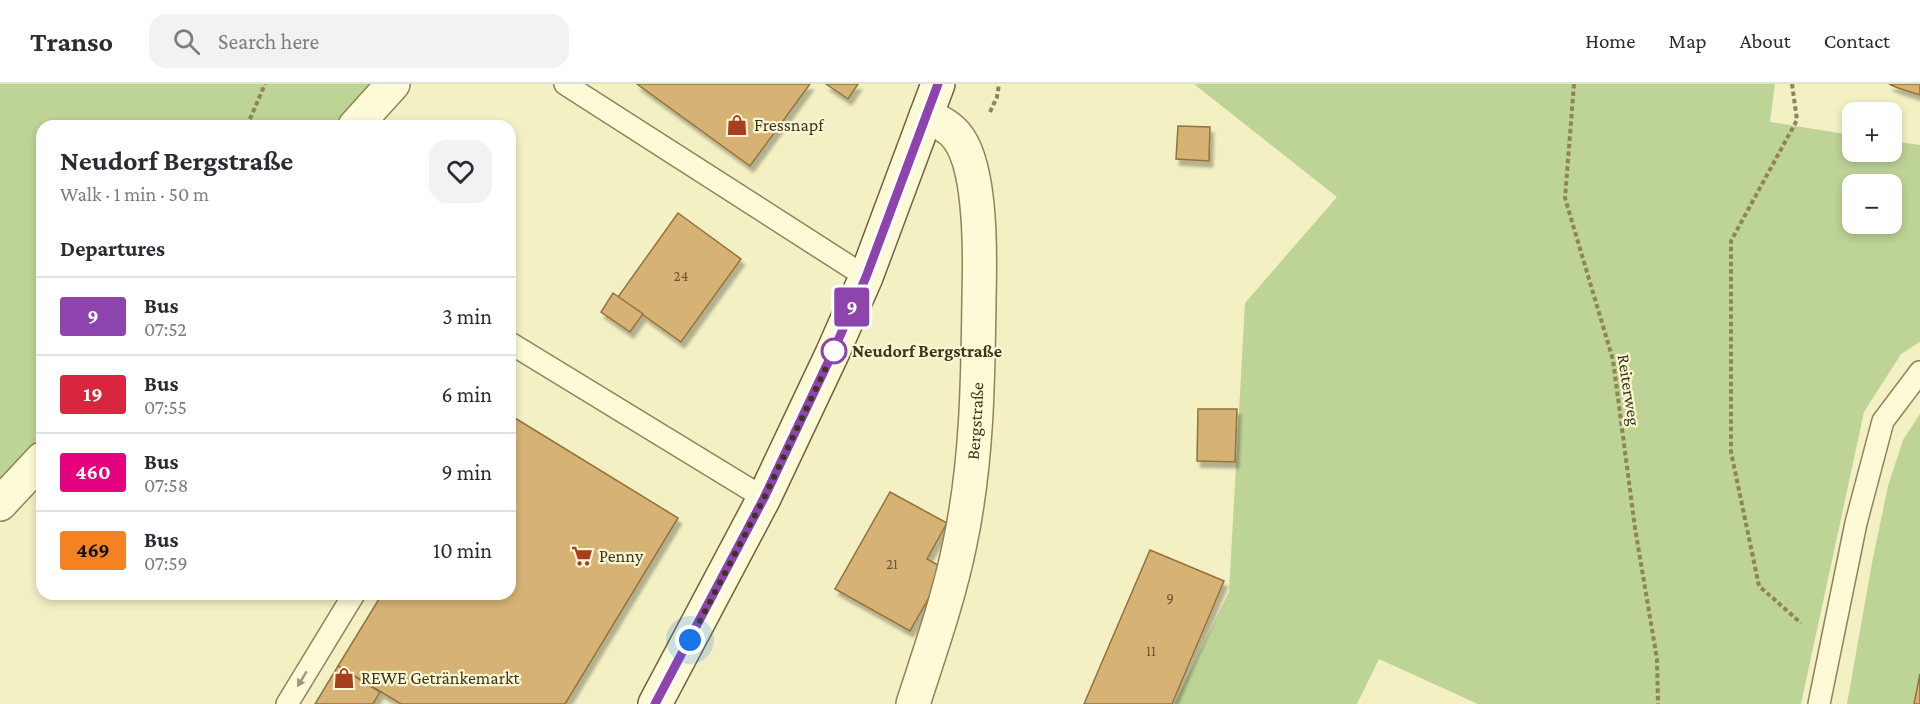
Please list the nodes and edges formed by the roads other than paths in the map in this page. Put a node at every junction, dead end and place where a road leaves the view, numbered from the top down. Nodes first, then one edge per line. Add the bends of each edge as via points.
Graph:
1 (393, 84) edge
2 (565, 84) edge
3 (938, 84) edge
4 (926, 116) junction
5 (360, 120) edge
6 (866, 277) junction
7 (516, 347) edge
8 (1920, 372) edge
9 (36, 465) edge
10 (764, 498) junction
11 (0, 504) edge
12 (350, 600) edge
13 (287, 704) edge
14 (655, 704) edge
15 (913, 704) edge
16 (1819, 704) edge

1 - 5 street
2 - 6 lane
3 - 4 street
4 - 6 street
4 - 15 street, Bergstraße via 941,122 960,140 974,183 979,245 978,385 972,466 960,543
6 - 10 street
7 - 10 lane
8 - 16 lane via 1883,421
9 - 11 street
10 - 14 street
12 -> 13 lane

